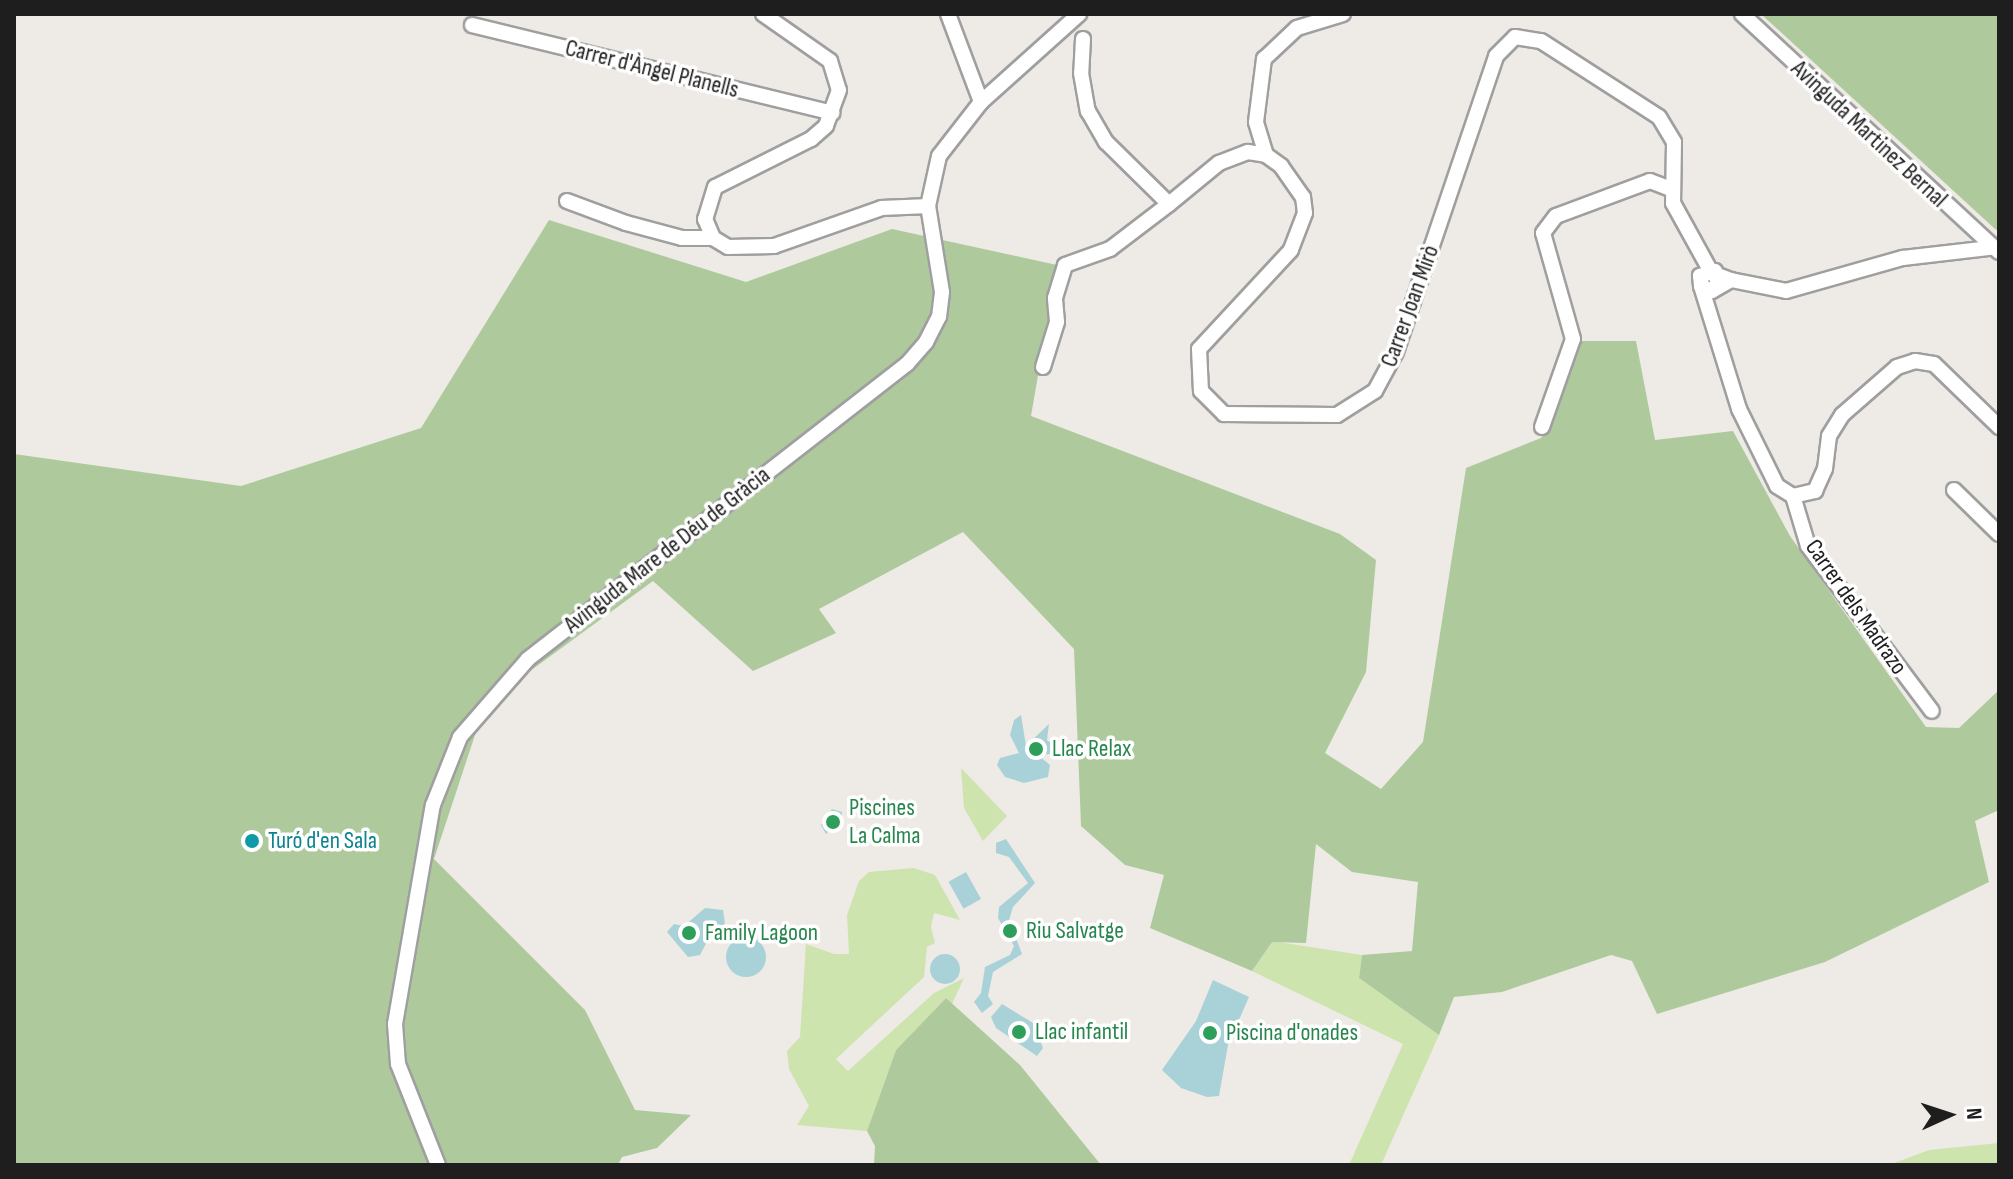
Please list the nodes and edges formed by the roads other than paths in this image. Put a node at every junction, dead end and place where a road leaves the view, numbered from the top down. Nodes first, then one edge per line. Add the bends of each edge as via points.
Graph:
1 (763, 14) edge
2 (948, 14) edge
3 (1079, 14) edge
4 (1087, 14) edge
5 (1343, 14) edge
6 (1742, 14) edge
7 (472, 25) dead end
8 (1068, 25) junction
9 (1083, 39) junction
10 (981, 102) junction
11 (832, 113) junction
12 (1266, 155) junction
13 (1671, 189) junction
14 (567, 201) dead end
15 (1169, 204) junction
16 (928, 206) junction
17 (713, 238) junction
18 (1994, 250) edge
19 (1713, 281) junction
20 (1043, 367) dead end
21 (1542, 427) dead end
22 (1999, 427) edge
23 (1954, 490) dead end
24 (1793, 496) junction
25 (1999, 534) edge
26 (1932, 711) dead end
27 (438, 1165) edge

1 - 11 street via 830,61 839,90
2 - 10 street
3 - 8 street, Avinguda Mare de Déu de Gràcia
4 - 9 street
5 - 12 street via 1297,28 1264,59 1256,122
6 - 18 street, Avinguda Martinez Bernal
7 - 11 street, Carrer d'Àngel Planells
8 - 9 street
8 - 10 street, Avinguda Mare de Déu de Gràcia
9 - 15 street via 1081,73 1088,111 1106,142
10 - 16 street, Avinguda Mare de Déu de Gràcia via 939,156
11 - 17 street via 811,139 715,187 705,219
12 - 13 street, Carrer Joan Mirò via 1303,197 1301,233 1199,349 1201,391 1211,406 1239,418 1337,415 1375,391 1396,352 1496,56 1515,37 1541,41 1659,117 1674,142
12 - 15 street via 1248,152 1219,163
13 - 19 street, Carrer Joan Mirò
13 - 21 street via 1650,181 1556,216 1543,233 1573,339
14 - 17 street via 668,234
15 - 20 street via 1110,249 1065,265 1055,298 1057,322
16 - 17 street via 882,208 774,246 728,247
16 - 27 street, Avinguda Mare de Déu de Gràcia via 942,292 939,317 917,353 528,659 460,737 433,805 395,1024 398,1064
18 - 19 street via 1903,258 1786,291
19 - 24 street, Carrer Joan Mirò via 1707,308 1739,409 1777,486
22 - 24 street via 1934,364 1915,361 1897,367 1842,415 1829,436 1825,469 1815,491
23 - 25 street
24 - 26 street, Carrer dels Madrazo via 1808,546

